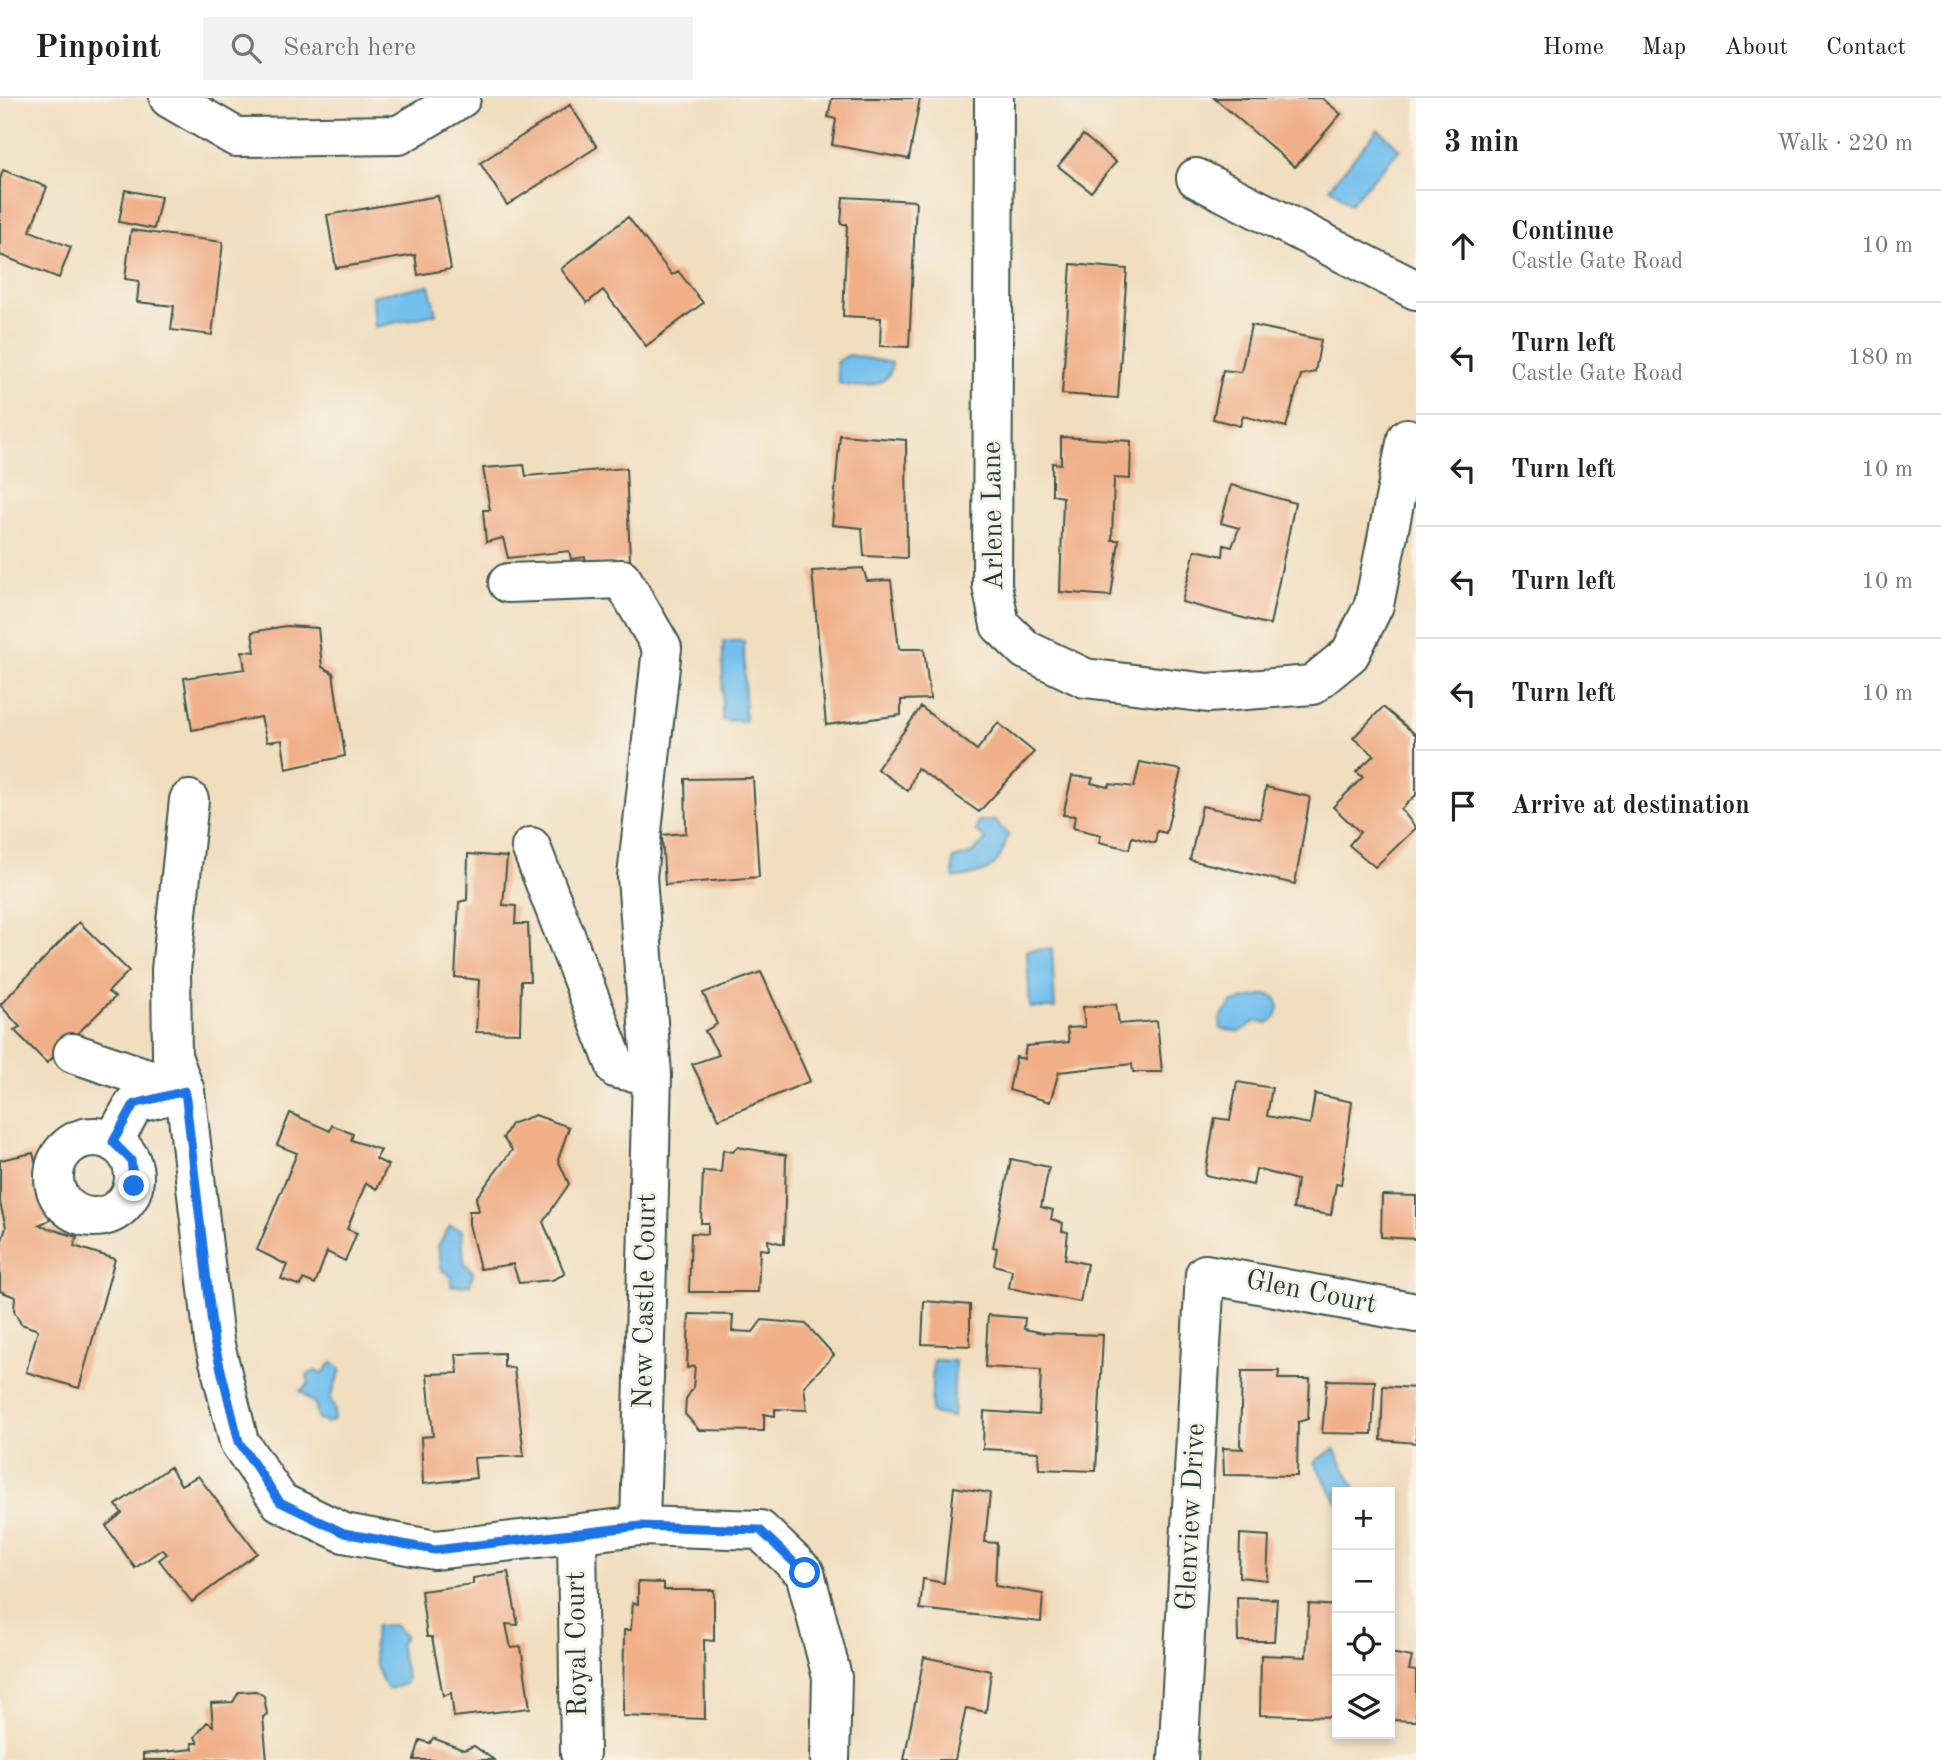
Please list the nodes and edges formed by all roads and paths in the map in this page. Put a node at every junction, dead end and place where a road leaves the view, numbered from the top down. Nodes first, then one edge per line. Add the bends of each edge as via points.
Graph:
1 (169, 98) edge
2 (461, 98) edge
3 (994, 98) edge
4 (1196, 178) dead end
5 (1416, 290) edge
6 (1407, 438) dead end
7 (508, 583) dead end
8 (189, 800) dead end
9 (531, 847) dead end
10 (73, 1053) dead end
11 (652, 1075) junction
12 (185, 1091) junction
13 (113, 1142) dead end
14 (1205, 1273) joint
15 (1416, 1313) edge
16 (640, 1526) junction
17 (576, 1535) junction
18 (580, 1753) dead end
19 (830, 1760) edge
20 (1178, 1760) edge

1 - 2 street via 236,137 398,135
3 - 6 street, Arlene Lane via 992,585 1000,625 1026,650 1099,680 1208,693 1312,685 1350,653 1374,605
4 - 5 street
7 - 11 street, New Castle Court via 622,579 662,648 637,877
8 - 12 street via 171,970 172,1056
9 - 11 street via 617,1069
10 - 12 street
11 - 16 street, New Castle Court
12 - 13 street via 134,1104
12 - 17 street via 214,1342 239,1442 280,1502 344,1533 435,1550
14 - 15 street, Glen Court
14 - 20 street, Glenview Drive
16 - 17 street
16 - 19 street via 760,1530 805,1573 832,1677
17 - 18 street, Royal Court

